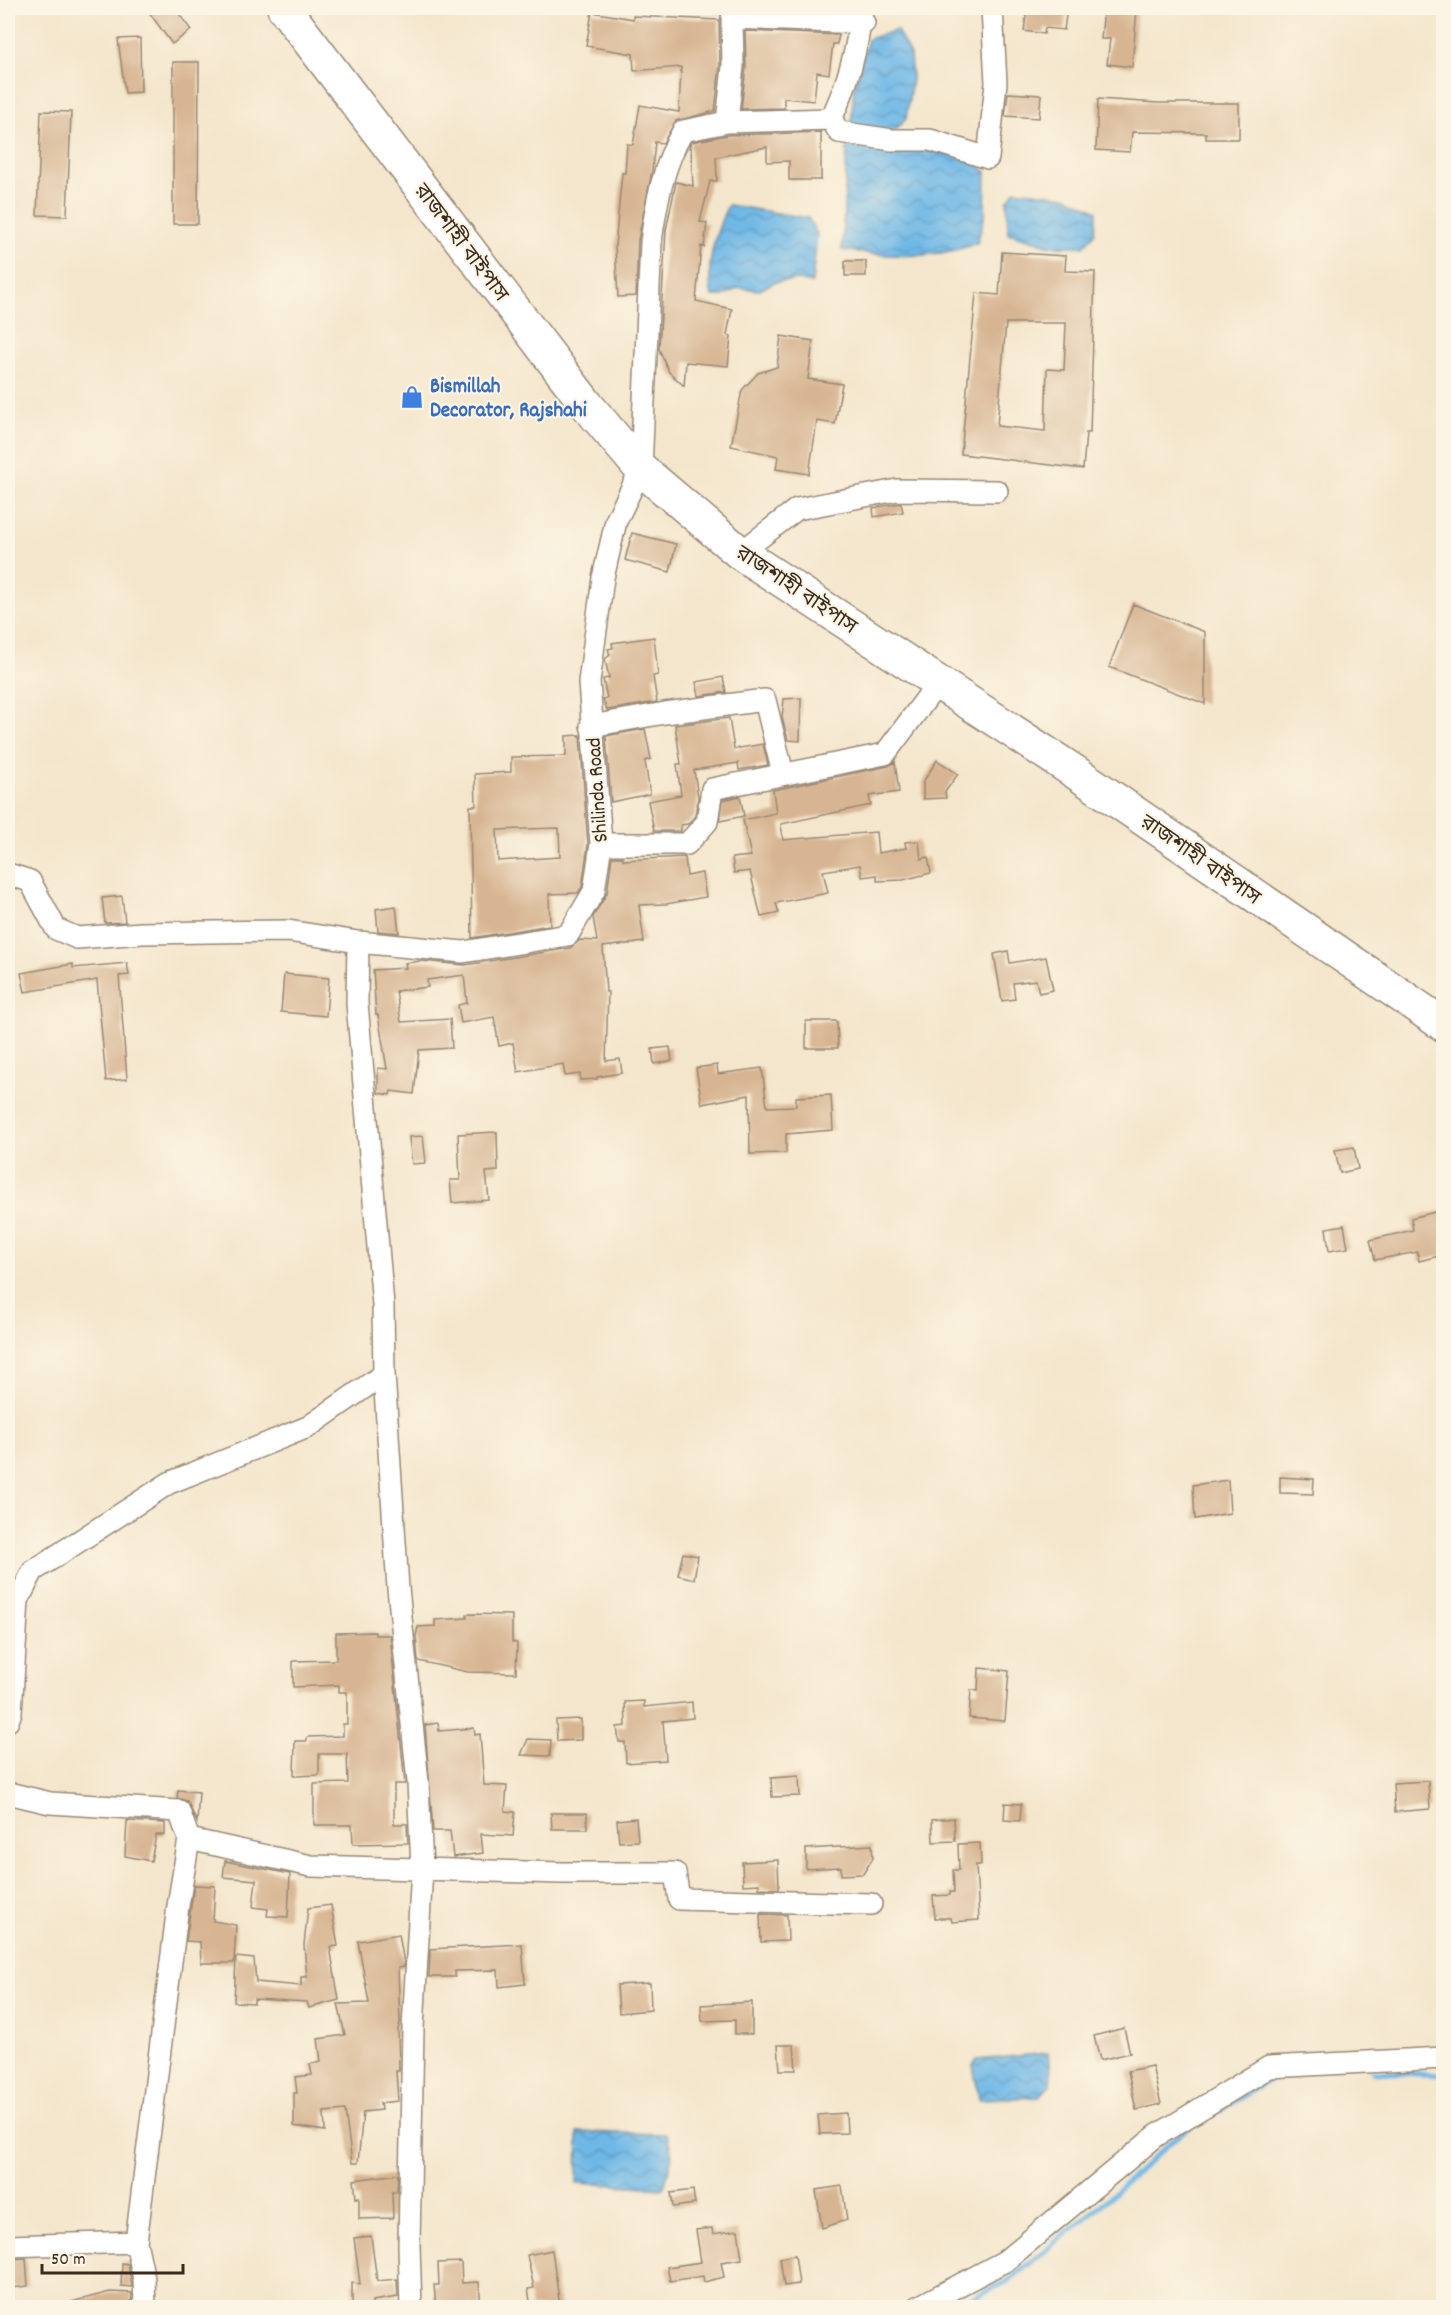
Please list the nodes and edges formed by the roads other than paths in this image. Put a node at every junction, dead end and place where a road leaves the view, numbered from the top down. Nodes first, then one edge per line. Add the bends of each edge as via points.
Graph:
1 (285, 8) edge
2 (992, 8) edge
3 (732, 13) edge
4 (863, 15) edge
5 (831, 119) junction
6 (727, 122) junction
7 (641, 469) junction
8 (997, 491) dead end
9 (740, 553) junction
10 (938, 683) junction
11 (591, 726) junction
12 (783, 774) junction
13 (601, 844) junction
14 (8, 874) edge
15 (358, 942) junction
16 (1443, 1025) edge
17 (384, 1374) junction
18 (8, 1720) edge
19 (8, 1793) edge
20 (189, 1839) junction
21 (422, 1868) junction
22 (871, 1904) dead end
23 (1443, 2058) edge
24 (136, 2242) junction
25 (8, 2246) edge
26 (145, 2307) edge
27 (411, 2307) edge
28 (916, 2307) edge

1 - 7 highway, রাজশাহী বাইপাস via 587,405
2 - 5 street via 996,83 988,158 930,140 892,140 839,132
3 - 4 street
3 - 6 street via 733,66
4 - 5 street via 845,86
5 - 6 street
6 - 7 street via 683,131 671,150 656,207
7 - 9 highway, রাজশাহী বাইপাস
7 - 11 street, Shilinda Road via 616,521 603,578 589,682
8 - 9 street via 897,490 797,509
9 - 10 highway, রাজশাহী বাইপাস
10 - 12 street via 885,754
10 - 16 highway, রাজশাহী বাইপাস via 1075,772
11 - 12 street via 765,700
11 - 13 street, Shilinda Road
12 - 13 street via 712,789 706,822 687,844
13 - 15 street, Shilinda Road via 594,891 568,935 463,952
14 - 15 street via 30,881 56,929 77,938 288,931
15 - 17 street via 357,1004 383,1305
17 - 18 street via 308,1427 169,1483 33,1571 18,1600
17 - 21 street
19 - 20 street via 51,1803 179,1811
20 - 21 street via 311,1866
20 - 24 street
21 - 22 street via 562,1874 675,1873 679,1899
21 - 27 street via 413,2028
23 - 28 street via 1269,2067 1156,2136 1005,2261
24 - 25 street
24 - 26 street

